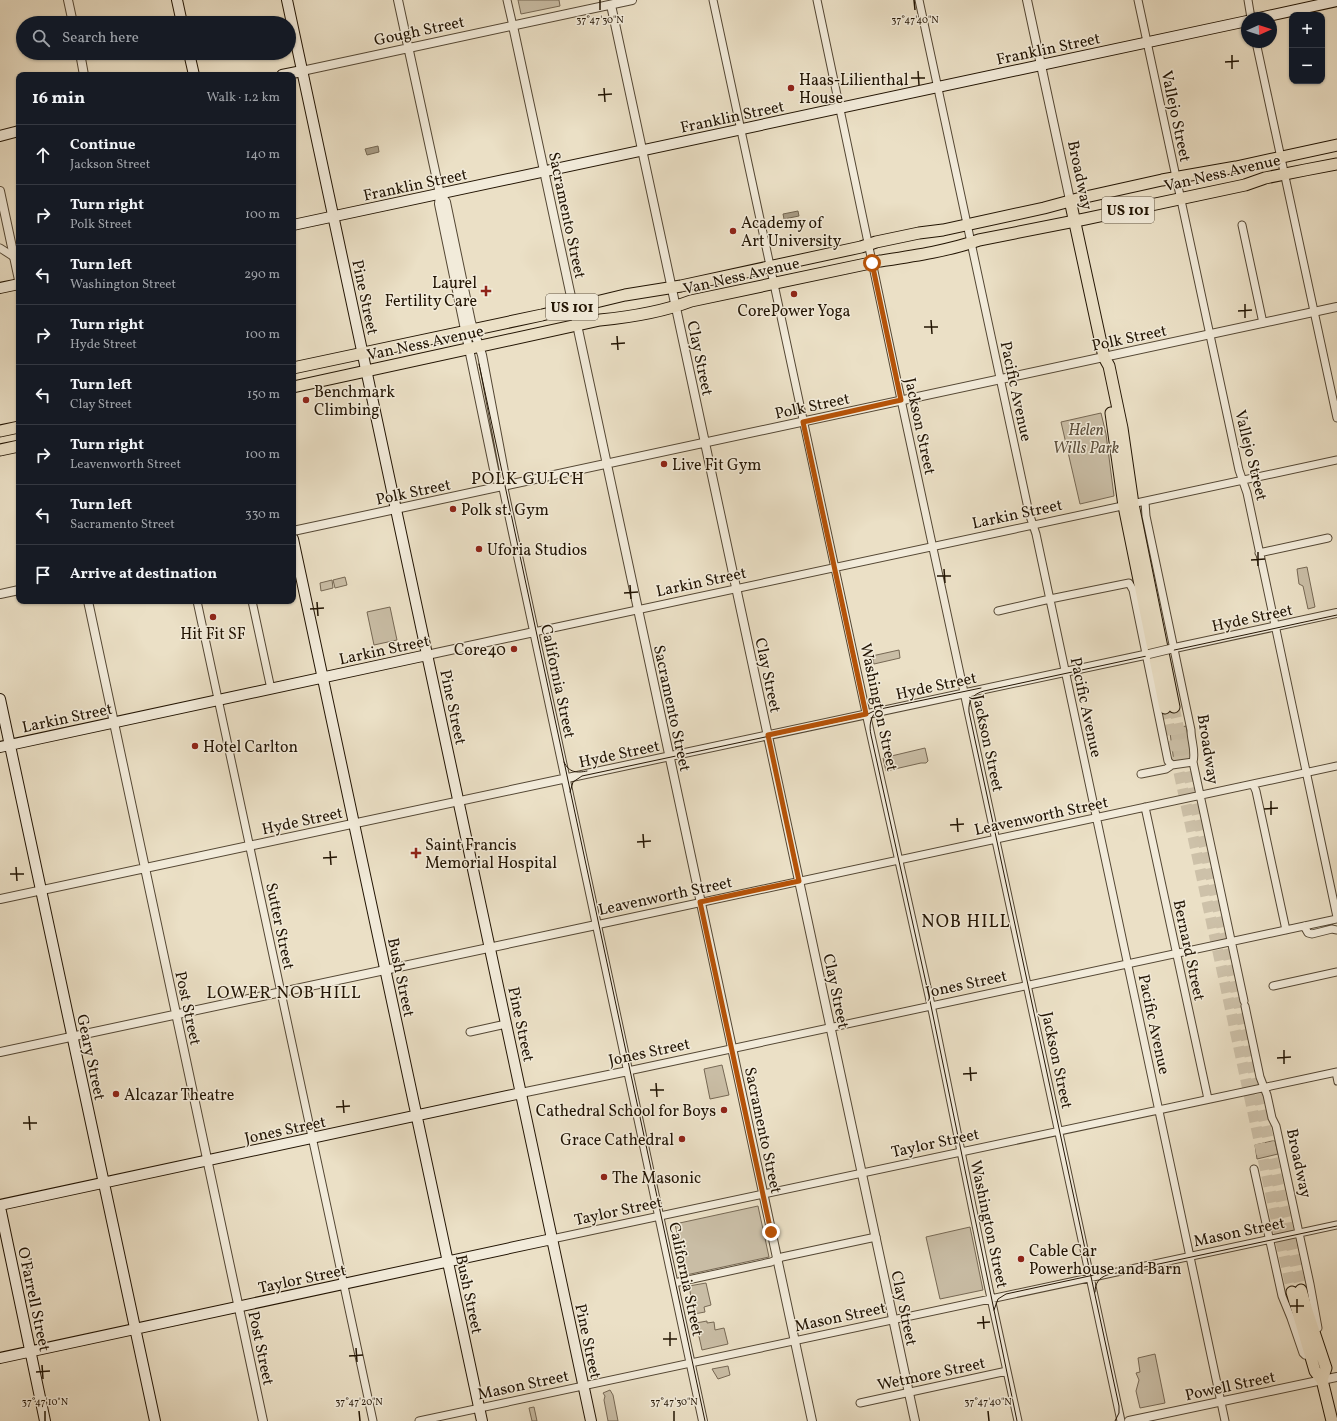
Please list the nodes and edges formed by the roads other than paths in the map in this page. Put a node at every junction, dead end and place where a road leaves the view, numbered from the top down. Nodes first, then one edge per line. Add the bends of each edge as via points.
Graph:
1 (68, 0) edge
2 (178, 0) edge
3 (287, 0) edge
4 (398, 0) edge
5 (507, 0) edge
6 (632, 0) edge
7 (713, 0) edge
8 (817, 0) edge
9 (919, 0) edge
10 (1027, 0) edge
11 (1138, 0) edge
12 (1248, 0) edge
13 (1337, 1) edge
14 (611, 5) junction
15 (1250, 12) edge
16 (1277, 14) edge
17 (71, 16) edge
18 (181, 16) edge
19 (290, 16) edge
20 (1241, 22) edge
21 (513, 26) junction
22 (1147, 42) junction
23 (296, 43) edge
24 (409, 48) junction
25 (1257, 48) edge
26 (81, 60) edge
27 (191, 60) edge
28 (1041, 65) junction
29 (302, 71) junction
30 (83, 72) edge
31 (193, 72) edge
32 (296, 72) edge
33 (937, 87) junction
34 (839, 108) junction
35 (741, 130) junction
36 (16, 132) edge
37 (0, 136) edge
38 (1337, 145) edge
39 (642, 150) junction
40 (1281, 157) junction
41 (1337, 164) edge
42 (544, 171) junction
43 (1285, 174) junction
44 (1176, 178) junction
45 (0, 191) edge
46 (440, 194) junction
47 (1181, 198) junction
48 (1070, 200) junction
49 (333, 217) junction
50 (1075, 221) junction
51 (296, 224) edge
52 (967, 224) junction
53 (1242, 225) dead end
54 (971, 243) junction
55 (868, 244) junction
56 (0, 248) edge
57 (14, 257) junction
58 (872, 263) junction
59 (16, 266) edge
60 (770, 267) junction
61 (774, 284) junction
62 (16, 285) edge
63 (0, 288) edge
64 (672, 288) junction
65 (676, 306) junction
66 (573, 307) junction
67 (1337, 307) edge
68 (1314, 312) junction
69 (1263, 323) junction
70 (577, 326) junction
71 (470, 330) junction
72 (1210, 334) junction
73 (474, 348) junction
74 (362, 354) junction
75 (1104, 357) junction
76 (296, 367) edge
77 (366, 372) junction
78 (1000, 379) junction
79 (296, 387) edge
80 (901, 400) junction
81 (1337, 418) edge
82 (803, 422) junction
83 (16, 428) edge
84 (0, 431) edge
85 (705, 443) junction
86 (16, 447) edge
87 (0, 450) edge
88 (1337, 460) edge
89 (607, 464) junction
90 (1243, 480) junction
91 (503, 486) junction
92 (1145, 502) junction
93 (1128, 505) junction
94 (396, 509) junction
95 (1033, 525) junction
96 (296, 530) edge
97 (1328, 538) dead end
98 (933, 547) junction
99 (296, 553) edge
100 (1260, 553) junction
101 (835, 568) junction
102 (736, 589) junction
103 (16, 591) edge
104 (0, 594) edge
105 (1050, 599) junction
106 (89, 604) edge
107 (198, 604) edge
108 (253, 604) edge
109 (638, 610) junction
110 (998, 611) dead end
111 (1337, 613) edge
112 (1275, 626) junction
113 (534, 632) junction
114 (1172, 649) junction
115 (1147, 654) junction
116 (427, 655) junction
117 (1065, 672) junction
118 (323, 678) junction
119 (271, 689) junction
120 (964, 694) junction
121 (0, 699) edge
122 (219, 700) junction
123 (1170, 708) tunnel mouth
124 (866, 714) junction
125 (114, 722) junction
126 (768, 735) junction
127 (5, 746) edge
128 (669, 756) junction
129 (1193, 762) junction
130 (1172, 765) junction
131 (1337, 766) edge
132 (1306, 772) junction
133 (1141, 774) dead end
134 (565, 778) junction
135 (1253, 784) junction
136 (1200, 795) junction
137 (458, 801) junction
138 (1146, 807) junction
139 (1096, 817) junction
140 (354, 823) junction
141 (996, 839) junction
142 (250, 846) junction
143 (899, 860) junction
144 (145, 868) junction
145 (799, 881) junction
146 (41, 890) junction
147 (0, 899) edge
148 (700, 902) junction
149 (1337, 918) edge
150 (596, 924) junction
151 (1304, 926) junction
152 (1286, 930) junction
153 (1337, 930) edge
154 (1231, 942) junction
155 (490, 947) junction
156 (1177, 953) junction
157 (1127, 964) junction
158 (386, 970) junction
159 (1337, 972) edge
160 (1027, 985) junction
161 (1273, 986) dead end
162 (281, 992) junction
163 (931, 1006) junction
164 (176, 1014) junction
165 (506, 1024) junction
166 (831, 1027) junction
167 (470, 1032) dead end
168 (72, 1037) junction
169 (732, 1048) junction
170 (0, 1052) edge
171 (628, 1071) junction
172 (1336, 1072) edge
173 (1337, 1082) edge
174 (1264, 1088) junction
175 (521, 1094) junction
176 (1208, 1099) junction
177 (1159, 1110) junction
178 (417, 1116) junction
179 (1059, 1132) junction
180 (312, 1138) junction
181 (961, 1152) junction
182 (208, 1161) junction
183 (1254, 1169) dead end
184 (862, 1173) junction
185 (104, 1183) junction
186 (763, 1194) junction
187 (0, 1206) edge
188 (659, 1216) junction
189 (1337, 1225) edge
190 (1299, 1233) junction
191 (876, 1237) junction
192 (1269, 1239) junction
193 (552, 1240) junction
194 (1190, 1256) junction
195 (777, 1260) junction
196 (448, 1262) junction
197 (1090, 1277) junction
198 (674, 1283) junction
199 (344, 1284) junction
200 (991, 1298) junction
201 (239, 1306) junction
202 (893, 1319) junction
203 (135, 1329) junction
204 (1317, 1332) junction
205 (794, 1340) junction
206 (31, 1351) junction
207 (1308, 1355) junction
208 (0, 1358) edge
209 (691, 1363) junction
210 (1007, 1371) junction
211 (1337, 1377) edge
212 (1322, 1380) junction
213 (584, 1386) junction
214 (909, 1392) junction
215 (1221, 1402) junction
216 (860, 1403) dead end
217 (480, 1408) junction
218 (46, 1421) edge
219 (155, 1421) edge
220 (264, 1421) edge
221 (373, 1421) edge
222 (419, 1421) edge
223 (482, 1421) edge
224 (591, 1421) edge
225 (703, 1421) edge
226 (812, 1421) edge
227 (915, 1421) edge
228 (1018, 1421) edge
229 (1121, 1421) edge
230 (1129, 1421) edge
231 (1225, 1421) edge
232 (1332, 1421) edge

1 - 17 street
2 - 18 main road
3 - 19 main road, Pine Street
4 - 24 street, California Street
5 - 21 street, Sacramento Street
6 - 14 street, Gough Street
7 - 35 street, Washington Street
8 - 34 street, Jackson Street
9 - 33 street, Pacific Avenue
10 - 28 street, Broadway
11 - 22 street, Vallejo Street
12 - 15 street
13 - 16 main road
14 - 21 street, Gough Street
14 - 39 street, Clay Street
20 - 22 main road, Franklin Street
21 - 24 street, Gough Street
21 - 42 street, Sacramento Street
22 - 28 main road, Franklin Street
22 - 44 street, Vallejo Street
23 - 29 main road, Pine Street
24 - 29 street, Gough Street
24 - 46 street, California Street
25 - 40 street
26 - 30 street
27 - 31 main road
28 - 33 main road, Franklin Street
28 - 48 street, Broadway
29 - 32 main road, Gough Street
29 - 49 main road, Pine Street
33 - 34 main road, Franklin Street
33 - 52 street, Pacific Avenue
34 - 35 main road, Franklin Street
34 - 55 street, Jackson Street
35 - 39 main road, Franklin Street
35 - 60 street, Washington Street
36 - 37 main road
38 - 40 main road, Van Ness Avenue / US 101
39 - 42 main road, Franklin Street
39 - 64 street, Clay Street
40 - 43 street
40 - 44 main road, Van Ness Avenue / US 101
41 - 43 main road, Van Ness Avenue / US 101
42 - 46 main road, Franklin Street
42 - 66 street, Sacramento Street
43 - 47 main road, Van Ness Avenue / US 101
43 - 68 street
44 - 47 street, Vallejo Street
44 - 48 main road, Van Ness Avenue / US 101
45 - 57 street
46 - 49 main road, Franklin Street
46 - 71 street, California Street via 446,202
47 - 50 main road, Van Ness Avenue / US 101
47 - 72 street, Vallejo Street
48 - 50 main road, Broadway
48 - 52 main road, Van Ness Avenue / US 101
49 - 51 main road, Franklin Street
49 - 74 main road, Pine Street
50 - 54 main road, Van Ness Avenue / US 101
50 - 75 main road, Broadway
52 - 54 street, Pacific Avenue
52 - 55 main road, Van Ness Avenue / US 101
53 - 69 street
54 - 58 main road, Van Ness Avenue / US 101
54 - 78 street, Pacific Avenue
55 - 58 street, Jackson Street
55 - 60 main road, Van Ness Avenue / US 101
56 - 57 street
57 - 59 street
58 - 61 main road, Van Ness Avenue / US 101
58 - 80 street, Jackson Street
60 - 61 street, Washington Street
60 - 64 main road, Van Ness Avenue / US 101
61 - 65 main road, Van Ness Avenue / US 101
61 - 82 street, Washington Street
62 - 63 main road
64 - 65 street, Clay Street
64 - 66 main road, Van Ness Avenue / US 101
65 - 70 main road, Van Ness Avenue / US 101
65 - 85 street, Clay Street
66 - 70 street, Sacramento Street
66 - 71 main road, Van Ness Avenue / US 101
67 - 68 street, Polk Street
68 - 69 street, Polk Street
68 - 81 street
69 - 72 street, Polk Street
70 - 73 main road, Van Ness Avenue / US 101
70 - 89 street, Sacramento Street
71 - 73 street, California Street
71 - 74 main road, Van Ness Avenue / US 101
72 - 75 street, Polk Street
72 - 90 street, Vallejo Street
73 - 77 main road, Van Ness Avenue / US 101
73 - 91 street, California Street via 505,477
73 - 91 street, California Street via 496,479
74 - 76 main road, Van Ness Avenue / US 101
74 - 77 main road, Pine Street
75 - 78 street, Polk Street
75 - 93 main road, Broadway via 1109,366 1122,428
77 - 79 main road, Van Ness Avenue / US 101
77 - 94 main road, Pine Street
78 - 80 street, Polk Street
78 - 95 street, Pacific Avenue
80 - 82 street, Polk Street
80 - 98 street, Jackson Street
82 - 85 street, Polk Street
82 - 101 street, Washington Street
83 - 84 main road
85 - 89 street, Polk Street
85 - 102 street, Clay Street
86 - 87 main road
88 - 90 street, Larkin Street
89 - 91 street, Polk Street
89 - 109 street, Sacramento Street
90 - 92 street, Larkin Street
90 - 100 street, Vallejo Street
91 - 94 street, Polk Street
91 - 113 street, California Street
92 - 93 street, Larkin Street
92 - 114 street, Broadway
93 - 95 street, Larkin Street
93 - 123 main road, Broadway
94 - 96 street, Polk Street
94 - 116 main road, Pine Street
95 - 98 street, Larkin Street
95 - 105 street, Pacific Avenue
97 - 100 street
98 - 101 street, Larkin Street
98 - 120 street, Jackson Street
99 - 118 main road, Bush Street
100 - 112 street, Vallejo Street
101 - 102 street, Larkin Street
101 - 124 street, Washington Street
102 - 109 street, Larkin Street
102 - 126 street, Clay Street
103 - 104 street
105 - 110 street
105 - 115 street via 1129,583
105 - 117 street, Pacific Avenue
106 - 125 street, Post Street
107 - 122 street, Sutter Street
108 - 119 street
109 - 113 street, Larkin Street
109 - 128 street, Sacramento Street
111 - 112 street, Hyde Street
112 - 114 street, Hyde Street
112 - 132 street, Vallejo Street
113 - 116 street, Larkin Street
113 - 134 street, California Street
114 - 115 street, Hyde Street, bridge
114 - 129 street, Broadway via 1191,730
115 - 117 street, Hyde Street
115 - 130 street via 1168,761
116 - 118 main road, Larkin Street
116 - 137 main road, Pine Street
117 - 120 street, Hyde Street
117 - 139 street, Pacific Avenue
118 - 119 main road, Larkin Street
118 - 140 main road, Bush Street
119 - 122 main road, Larkin Street
120 - 124 street, Hyde Street
120 - 141 street, Jackson Street
121 - 127 main road, Geary Street
122 - 125 main road, Larkin Street
122 - 142 street, Sutter Street
124 - 126 street, Hyde Street
124 - 143 street, Washington Street
125 - 127 main road, Larkin Street
125 - 144 street, Post Street
126 - 128 street, Hyde Street
126 - 145 street, Clay Street
127 - 146 main road, Geary Street
128 - 134 street, Hyde Street
128 - 148 street, Sacramento Street
129 - 130 street
129 - 136 street, Broadway
130 - 133 street via 1166,769
131 - 132 street, Leavenworth Street
132 - 135 street, Leavenworth Street
132 - 149 street, Vallejo Street
134 - 137 street, Hyde Street
134 - 150 street, California Street
135 - 136 street, Leavenworth Street
135 - 152 street
136 - 138 street, Leavenworth Street
136 - 154 street, Broadway
137 - 140 street, Hyde Street
137 - 155 main road, Pine Street
138 - 139 street, Leavenworth Street
138 - 156 street, Bernard Street
139 - 141 street, Leavenworth Street
139 - 157 street, Pacific Avenue
140 - 142 street, Hyde Street
140 - 158 main road, Bush Street
141 - 143 street, Leavenworth Street
141 - 160 street, Jackson Street
142 - 144 street, Hyde Street
142 - 162 street, Sutter Street
143 - 145 street, Leavenworth Street
143 - 163 street, Washington Street
144 - 146 street, Hyde Street
144 - 164 street, Post Street
145 - 148 street, Leavenworth Street
145 - 166 street, Clay Street
146 - 147 street, Hyde Street
146 - 168 main road, Geary Street
148 - 150 street, Leavenworth Street
148 - 169 street, Sacramento Street
149 - 151 street, Jones Street
150 - 155 street, Leavenworth Street
150 - 171 street, California Street
151 - 152 street, Jones Street
151 - 153 street via 1308,933 1312,934
152 - 154 street, Jones Street
154 - 156 street, Jones Street
154 - 174 street, Broadway
155 - 158 street, Leavenworth Street
155 - 165 main road, Pine Street
156 - 157 street, Jones Street
156 - 176 street, Bernard Street
157 - 160 street, Jones Street
157 - 177 street, Pacific Avenue
158 - 162 street, Leavenworth Street
158 - 178 main road, Bush Street
159 - 161 street
160 - 163 street, Jones Street
160 - 179 street, Jackson Street
162 - 164 street, Leavenworth Street
162 - 180 street, Sutter Street
163 - 166 street, Jones Street
163 - 181 street, Washington Street
164 - 168 street, Leavenworth Street
164 - 182 street, Post Street
165 - 167 street
165 - 175 main road, Pine Street
166 - 169 street, Jones Street
166 - 184 street, Clay Street
168 - 170 street, Leavenworth Street
168 - 185 main road, Geary Street
169 - 171 street, Jones Street
169 - 186 street, Sacramento Street
171 - 175 street, Jones Street
171 - 188 street, California Street
172 - 173 street
172 - 174 street, Taylor Street
174 - 176 street, Taylor Street
174 - 190 street, Broadway via 1276,1126
175 - 178 main road, Jones Street
175 - 193 main road, Pine Street
176 - 177 street, Taylor Street
177 - 179 street, Taylor Street
177 - 194 street, Pacific Avenue
178 - 180 main road, Jones Street
178 - 196 main road, Bush Street
179 - 181 street, Taylor Street
179 - 197 street, Jackson Street
180 - 182 main road, Jones Street
180 - 199 street, Sutter Street
181 - 184 street, Taylor Street
181 - 200 street, Washington Street
182 - 185 main road, Jones Street
182 - 201 street, Post Street
183 - 192 street, Broadway
184 - 186 street, Taylor Street
184 - 191 street, Clay Street
185 - 187 main road, Jones Street
185 - 203 main road, Geary Street
186 - 188 street, Taylor Street
186 - 195 street, Sacramento Street
187 - 206 main road, O'Farrell Street
188 - 193 street, Taylor Street
188 - 198 street, California Street
189 - 190 street, Mason Street
190 - 192 street, Mason Street
190 - 204 street, Broadway
191 - 195 street
191 - 202 street, Clay Street
192 - 194 street, Mason Street
192 - 207 street, Broadway via 1284,1302 1303,1353
193 - 196 main road, Taylor Street
193 - 213 main road, Pine Street
194 - 197 street, Mason Street
194 - 215 street, Pacific Avenue
195 - 198 street
195 - 205 street, Sacramento Street
196 - 199 main road, Taylor Street
196 - 217 main road, Bush Street
197 - 200 street, Mason Street
197 - 229 street, Jackson Street
198 - 209 street, California Street
199 - 201 main road, Taylor Street
199 - 221 street, Sutter Street
200 - 202 street, Mason Street
200 - 210 street, Washington Street
201 - 203 main road, Taylor Street
201 - 220 street, Post Street
202 - 205 street, Mason Street
202 - 214 street, Clay Street
203 - 206 main road, Taylor Street
203 - 219 main road, Geary Street
204 - 207 main road, Broadway via 1297,1291
204 - 212 main road, Broadway via 1326,1368
205 - 209 street, Mason Street
205 - 226 street, Sacramento Street
206 - 208 main road, Taylor Street
206 - 218 main road, O'Farrell Street
207 - 212 main road, Broadway
209 - 213 street, Mason Street
209 - 225 street, California Street
210 - 214 street, Wetmore Street
210 - 228 street, Washington Street
211 - 212 street, Powell Street
212 - 215 street, Powell Street
212 - 232 main road, Broadway
213 - 217 street, Mason Street
213 - 224 main road, Pine Street
214 - 216 street, Wetmore Street
214 - 227 street, Clay Street
215 - 230 street, Powell Street
215 - 231 street, Pacific Avenue
217 - 222 street, Mason Street
217 - 223 main road, Bush Street

